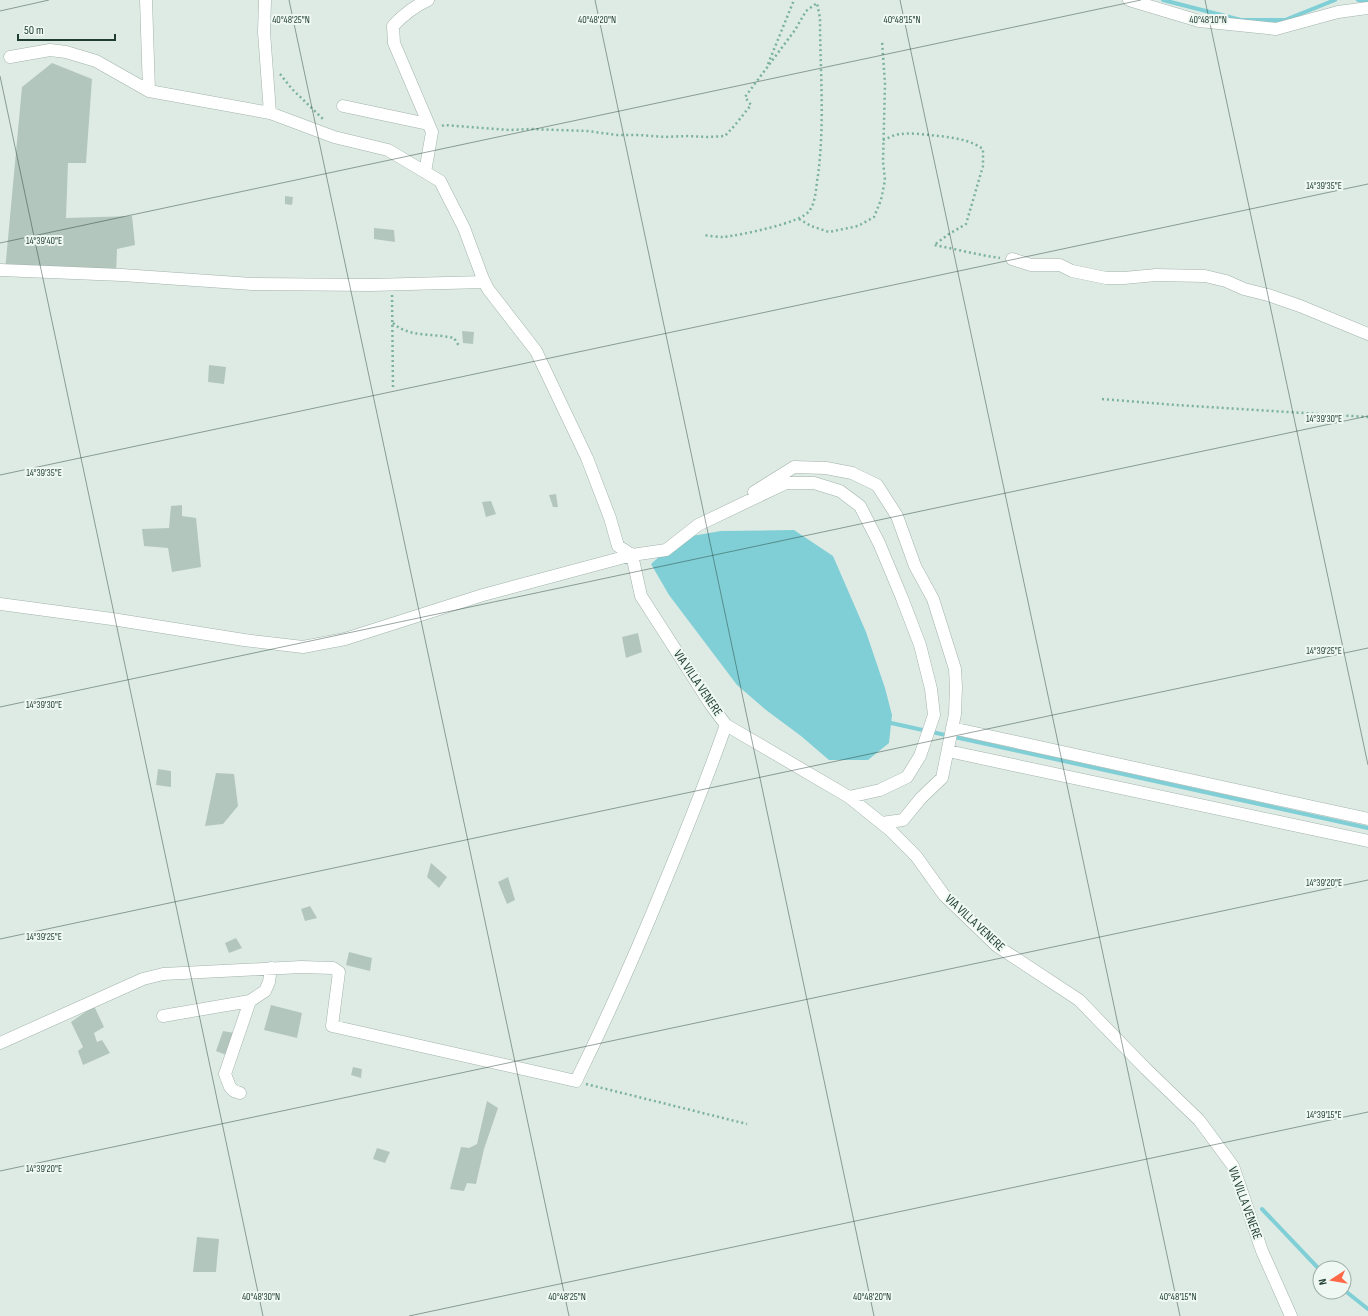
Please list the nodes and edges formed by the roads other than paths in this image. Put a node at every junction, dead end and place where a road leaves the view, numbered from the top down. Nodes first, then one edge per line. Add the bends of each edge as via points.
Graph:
1 (146, 0) edge
2 (264, 0) edge
3 (428, 0) edge
4 (1129, 0) edge
5 (1368, 8) edge
6 (10, 57) dead end
7 (150, 91) junction
8 (343, 106) dead end
9 (270, 113) junction
10 (430, 128) junction
11 (425, 172) junction
12 (1012, 259) road end
13 (0, 270) edge
14 (484, 282) junction
15 (1368, 334) edge
16 (727, 511) junction
17 (632, 555) junction
18 (0, 604) edge
19 (726, 724) junction
20 (952, 729) junction
21 (949, 747) junction
22 (849, 797) junction
23 (1368, 819) edge
24 (882, 823) junction
25 (1368, 841) edge
26 (271, 968) junction
27 (250, 1001) junction
28 (163, 1016) dead end
29 (0, 1043) edge
30 (240, 1093) dead end
31 (1291, 1316) edge

1 - 7 street
2 - 9 street
3 - 10 street via 419,4 393,26 394,43
4 - 5 street via 1199,21 1276,29 1338,12
6 - 7 street via 50,50 66,52 96,61
7 - 9 street
8 - 10 street
9 - 11 street via 334,137 388,150
10 - 11 street
11 - 14 street via 440,181 464,228
12 - 15 street via 1032,265 1060,265 1072,271 1106,278 1205,276 1300,306
13 - 14 street via 252,284
14 - 17 street via 536,351 587,458 618,546
16 - 17 street via 698,525 666,550
16 - 20 street via 794,467 826,468 852,473 877,485 897,516 915,566 933,599 949,648 956,688
16 - 22 street via 786,483 814,483 840,491 860,506 899,591 920,645 931,689 934,715 920,756 907,777 880,790
17 - 18 street via 483,596 345,639 303,647
17 - 19 street, VIA VILLA VENERE via 641,596
19 - 22 street, VIA VILLA VENERE
19 - 26 street via 708,778 658,899 605,1023 576,1081 332,1026 339,972 333,968
20 - 21 street
20 - 23 street
21 - 24 street via 942,778 903,820
21 - 25 street
22 - 24 street, VIA VILLA VENERE
24 - 31 street, VIA VILLA VENERE via 916,856 944,895 997,946 1079,1000 1199,1120 1233,1166 1262,1251
26 - 27 street via 265,991
26 - 29 street via 156,975
27 - 28 street
27 - 30 street via 225,1074 230,1087

